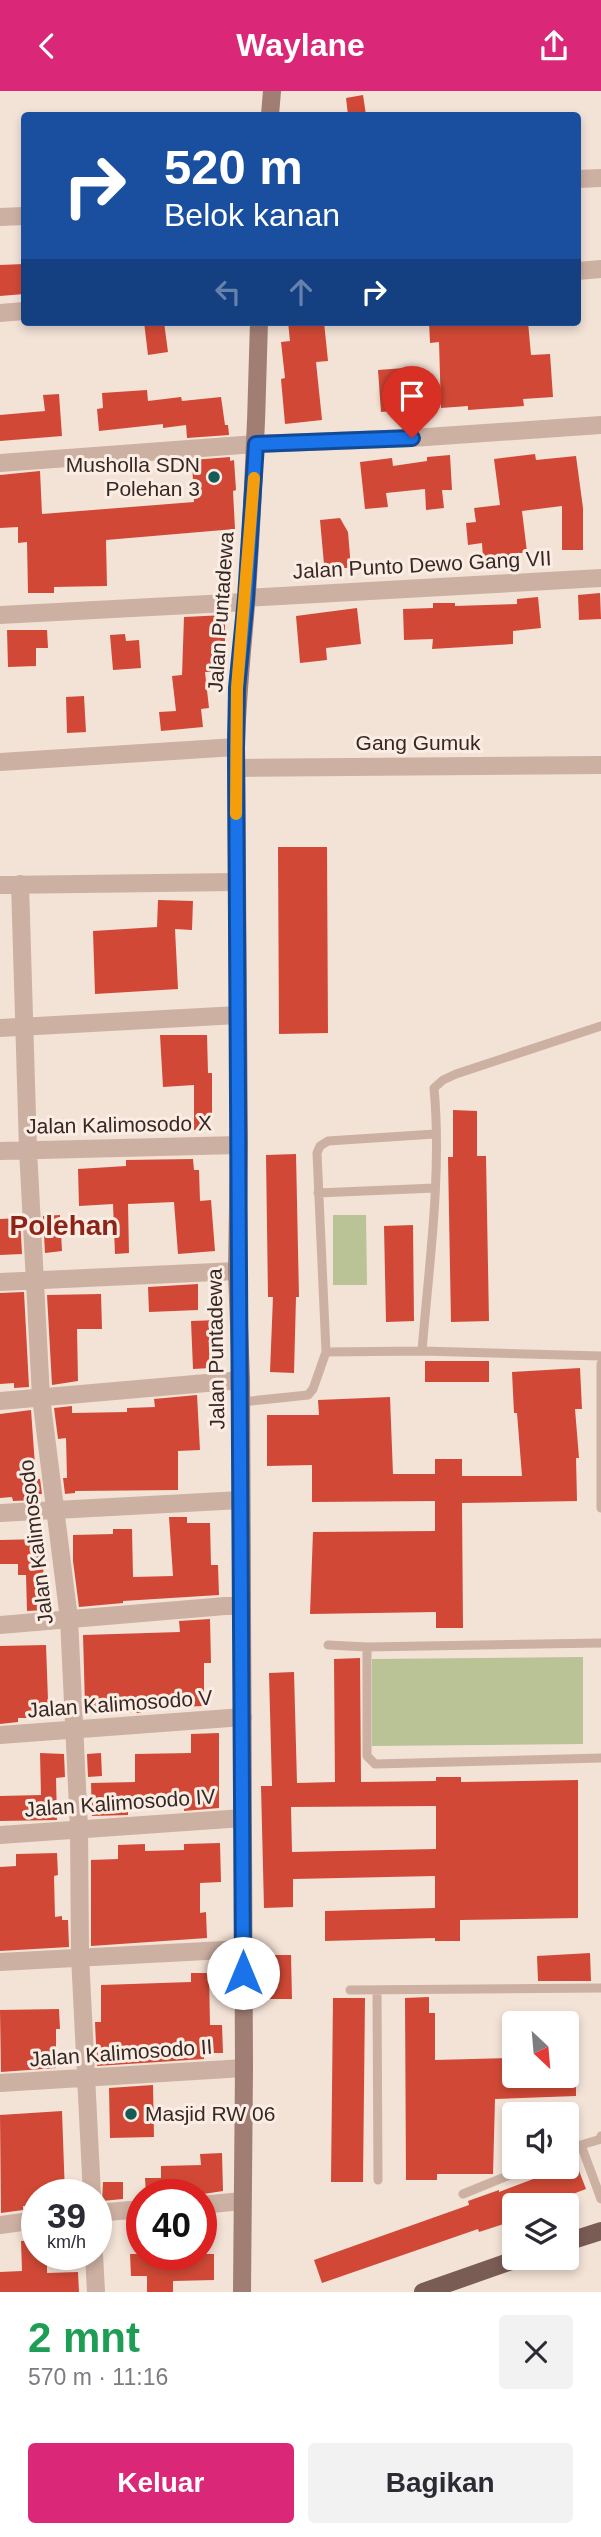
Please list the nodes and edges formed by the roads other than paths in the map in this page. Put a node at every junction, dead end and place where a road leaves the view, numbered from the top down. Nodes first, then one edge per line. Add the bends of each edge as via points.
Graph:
1 (272, 91) edge
2 (270, 112) edge
3 (601, 178) edge
4 (581, 179) edge
5 (21, 216) edge
6 (0, 217) edge
7 (601, 269) edge
8 (581, 271) edge
9 (21, 311) edge
10 (0, 313) edge
11 (259, 326) edge
12 (601, 425) edge
13 (256, 444) junction
14 (0, 463) edge
15 (601, 578) edge
16 (246, 600) junction
17 (0, 615) edge
18 (236, 747) junction
19 (0, 762) edge
20 (601, 765) edge
21 (236, 768) junction
22 (237, 882) junction
23 (20, 884) junction
24 (0, 885) edge
25 (239, 1014) junction
26 (23, 1026) junction
27 (601, 1026) edge
28 (0, 1028) edge
29 (435, 1134) junction
30 (239, 1145) junction
31 (28, 1149) junction
32 (0, 1151) edge
33 (435, 1188) junction
34 (318, 1193) junction
35 (237, 1272) junction
36 (35, 1281) junction
37 (0, 1282) edge
38 (422, 1351) junction
39 (327, 1352) junction
40 (601, 1356) edge
41 (601, 1364) edge
42 (241, 1380) junction
43 (41, 1397) junction
44 (0, 1401) edge
45 (241, 1402) junction
46 (241, 1500) junction
47 (601, 1508) edge
48 (57, 1509) junction
49 (0, 1513) edge
50 (241, 1607) junction
51 (69, 1619) junction
52 (0, 1625) edge
53 (601, 1643) edge
54 (328, 1645) dead end
55 (367, 1647) junction
56 (243, 1717) junction
57 (74, 1730) junction
58 (0, 1735) edge
59 (601, 1758) edge
60 (243, 1818) junction
61 (79, 1828) junction
62 (0, 1835) edge
63 (243, 1949) junction
64 (80, 1956) junction
65 (0, 1962) edge
66 (601, 1988) edge
67 (351, 1990) dead end
68 (377, 1990) junction
69 (244, 2068) junction
70 (86, 2077) junction
71 (0, 2083) edge
72 (601, 2136) edge
73 (581, 2145) joint
74 (502, 2178) edge
75 (91, 2179) edge
76 (378, 2180) dead end
77 (463, 2194) dead end
78 (601, 2199) edge
79 (242, 2201) junction
80 (217, 2203) edge
81 (21, 2222) edge
82 (0, 2225) edge
83 (601, 2231) edge
84 (579, 2238) edge
85 (502, 2264) edge
86 (95, 2270) edge
87 (96, 2292) edge
88 (242, 2292) edge
89 (423, 2292) edge

1 - 2 street
3 - 4 street
5 - 6 street
7 - 8 street
9 - 10 street
11 - 13 street, Jalan Puntadewa
12 - 13 street
13 - 14 street
13 - 16 street, Jalan Puntadewa
15 - 16 street, Jalan Punto Dewo Gang VII
16 - 17 street, Jalan Punto Dewo Gang VII
16 - 18 street, Jalan Puntadewa
18 - 19 street
18 - 21 street, Jalan Puntadewa
20 - 21 street, Gang Gumuk
21 - 22 street, Jalan Puntadewa
22 - 23 street
22 - 25 street, Jalan Puntadewa
23 - 24 street
23 - 26 street, Jalan Kalimosodo
25 - 26 street
25 - 30 street, Jalan Puntadewa
26 - 28 street
26 - 31 street, Jalan Kalimosodo
27 - 29 lane via 443,1080 434,1088
29 - 33 lane
29 - 34 lane via 328,1141 317,1153
30 - 31 street, Jalan Kalimosodo X
30 - 35 street, Jalan Puntadewa
31 - 32 street, Jalan Kalimosodo X
31 - 36 street, Jalan Kalimosodo
33 - 34 lane
33 - 38 lane
34 - 39 lane
35 - 36 street
35 - 42 street, Jalan Puntadewa
36 - 37 street
36 - 43 street, Jalan Kalimosodo
38 - 39 lane
38 - 40 lane
39 - 45 lane via 308,1395
41 - 47 lane
42 - 43 street
42 - 45 street, Jalan Puntadewa
43 - 44 street
43 - 48 street, Jalan Kalimosodo
45 - 46 street, Jalan Puntadewa
46 - 48 street
46 - 50 street, Jalan Puntadewa
48 - 49 street
48 - 51 street, Jalan Kalimosodo
50 - 51 street
50 - 56 street, Jalan Puntadewa
51 - 52 street
51 - 57 street, Jalan Kalimosodo
53 - 55 lane
54 - 55 lane
55 - 59 lane via 367,1756 375,1764
56 - 57 street, Jalan Kalimosodo V
56 - 60 street, Jalan Puntadewa
57 - 58 street, Jalan Kalimosodo V
57 - 61 street, Jalan Kalimosodo
60 - 61 street, Jalan Kalimosodo IV
60 - 63 street, Jalan Puntadewa
61 - 62 street, Jalan Kalimosodo IV
61 - 64 street, Jalan Kalimosodo
63 - 64 street
63 - 69 street, Jalan Puntadewa
64 - 65 street
64 - 70 street, Jalan Kalimosodo
66 - 68 lane
67 - 68 lane
68 - 76 lane
69 - 70 street, Jalan Kalimosodo II
69 - 79 street, Jalan Puntadewa
70 - 71 street, Jalan Kalimosodo II
70 - 75 street, Jalan Kalimosodo
72 - 73 lane
73 - 78 lane
74 - 77 lane
79 - 80 street
79 - 88 street, Jalan Puntadewa
81 - 82 street
83 - 84 main road
85 - 89 main road
86 - 87 street

